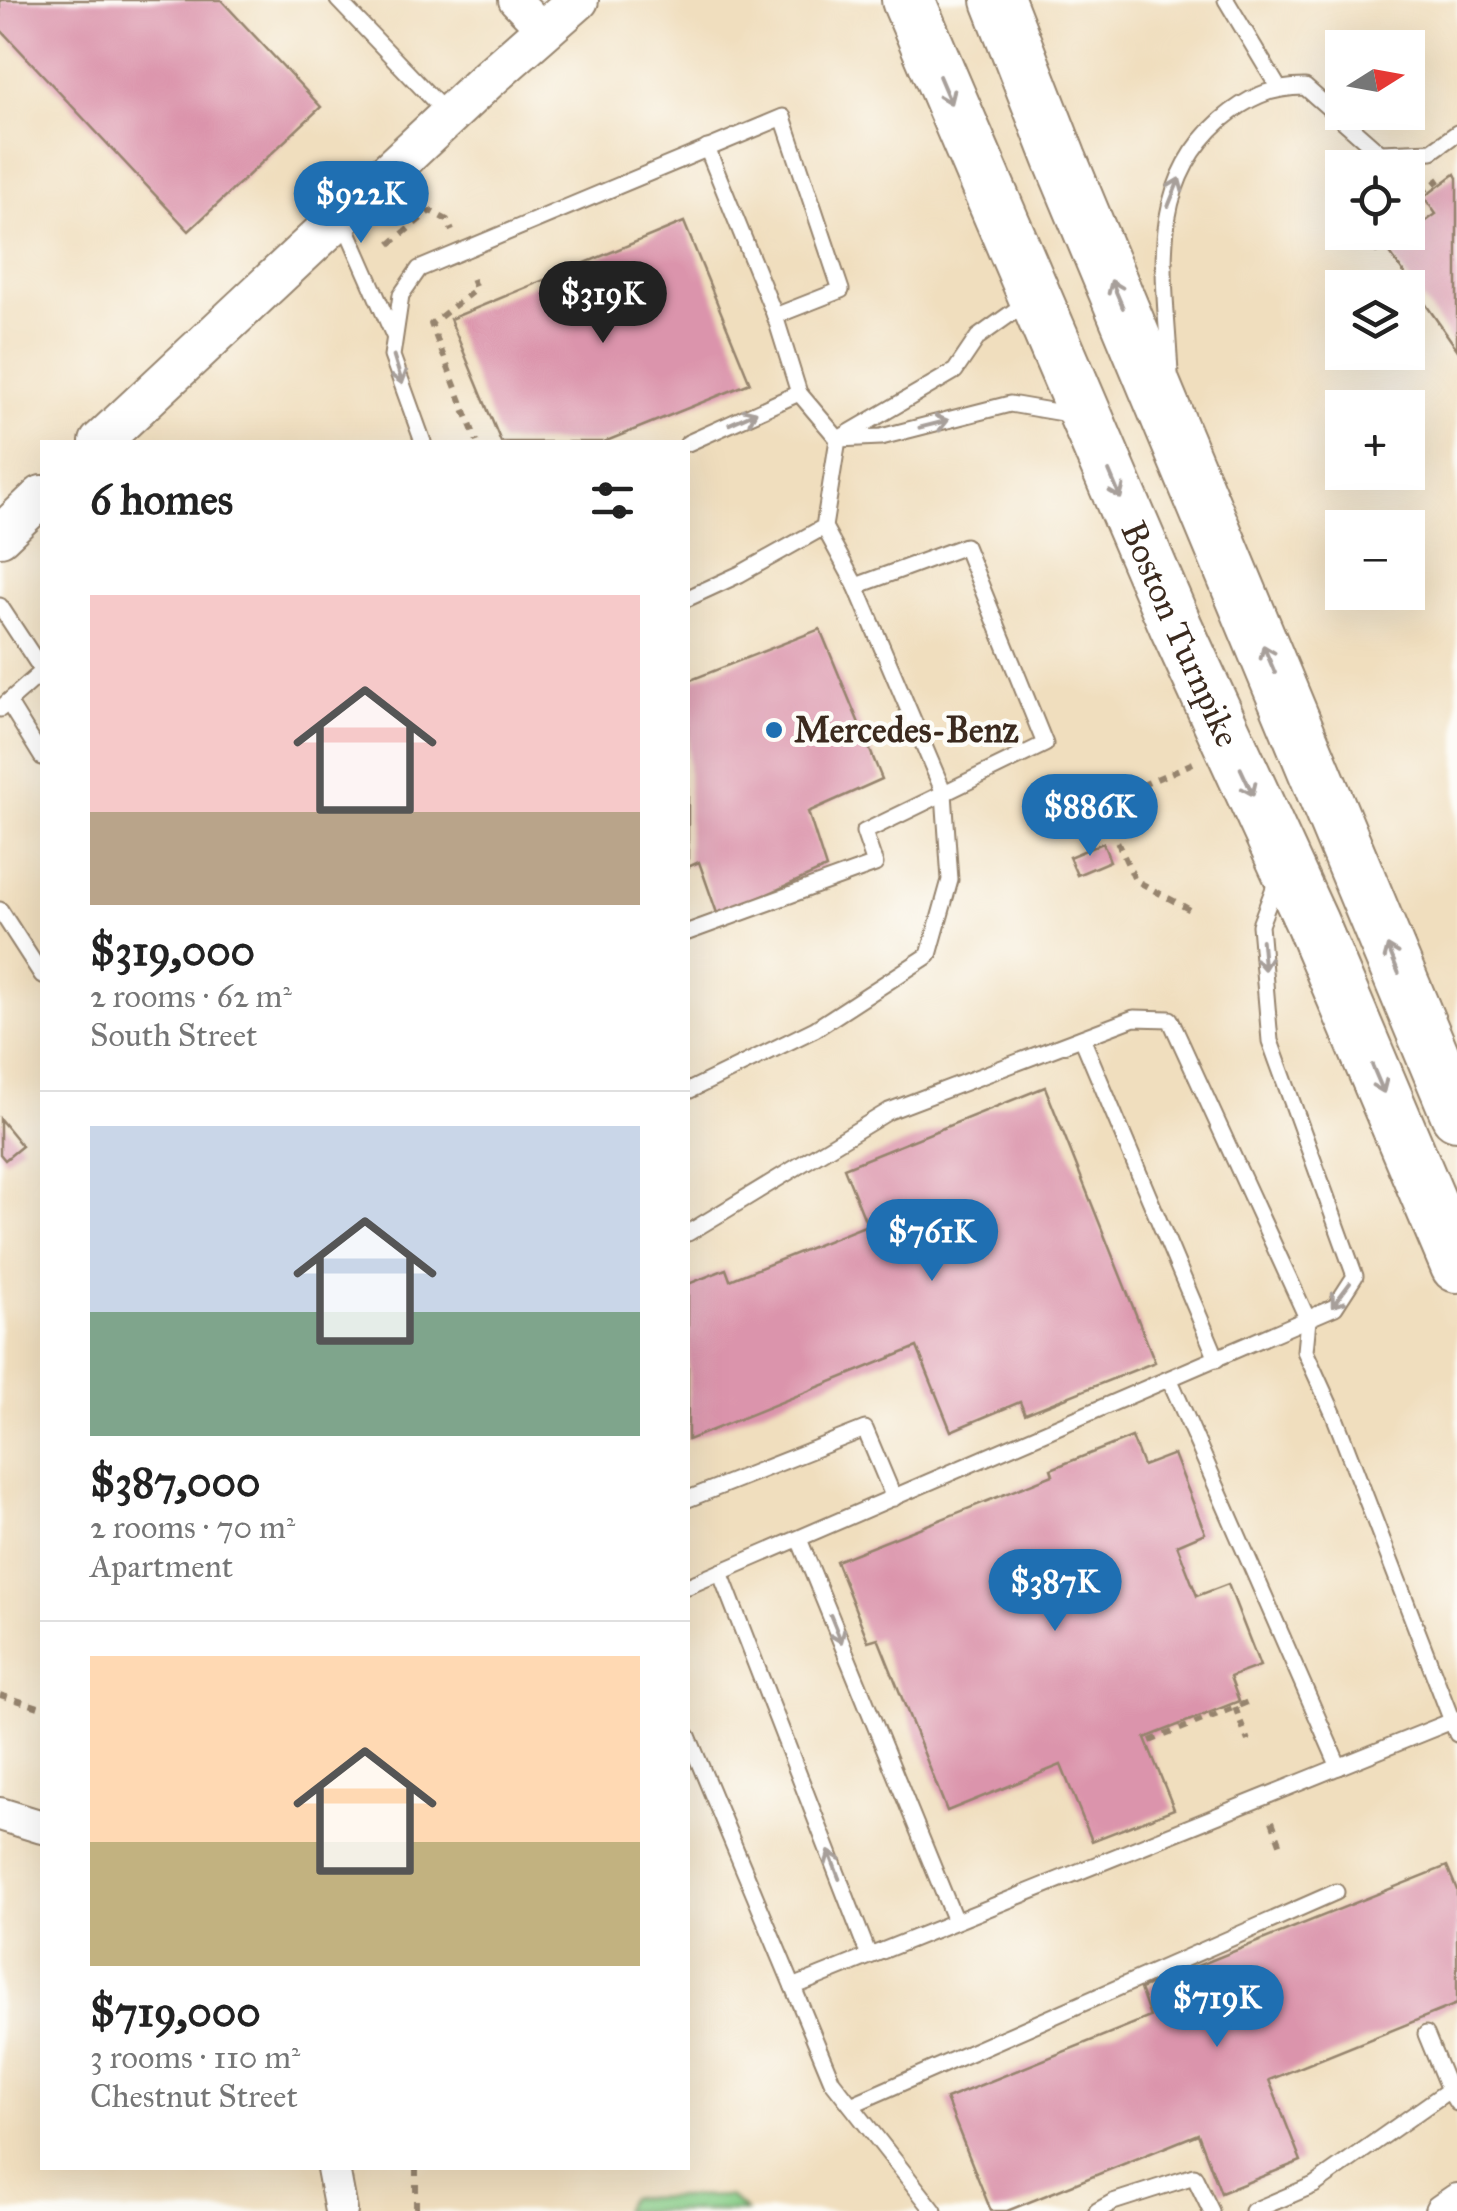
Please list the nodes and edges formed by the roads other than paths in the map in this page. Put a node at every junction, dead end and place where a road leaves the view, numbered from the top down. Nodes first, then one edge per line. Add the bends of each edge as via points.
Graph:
1 (338, 0) edge
2 (516, 0) edge
3 (578, 0) edge
4 (908, 0) edge
5 (998, 0) edge
6 (1226, 0) edge
7 (544, 30) junction
8 (1278, 87) junction
9 (449, 116) junction
10 (1457, 133) edge
11 (707, 148) junction
12 (342, 216) junction
13 (1034, 297) junction
14 (775, 316) junction
15 (394, 338) junction
16 (799, 393) junction
17 (1086, 416) junction
18 (1173, 428) junction
19 (102, 440) edge
20 (422, 440) edge
21 (838, 440) junction
22 (690, 442) edge
23 (40, 498) edge
24 (824, 527) junction
25 (0, 536) edge
26 (856, 586) junction
27 (690, 597) edge
28 (0, 606) edge
29 (40, 668) edge
30 (40, 673) edge
31 (4, 706) edge
32 (40, 753) edge
33 (944, 794) junction
34 (1284, 862) junction
35 (0, 910) edge
36 (690, 931) edge
37 (40, 971) edge
38 (1082, 1038) junction
39 (690, 1090) edge
40 (1457, 1114) edge
41 (690, 1232) edge
42 (1457, 1266) edge
43 (1308, 1320) junction
44 (1218, 1359) junction
45 (1170, 1380) junction
46 (690, 1498) edge
47 (894, 1498) junction
48 (798, 1538) junction
49 (720, 1572) junction
50 (690, 1585) edge
51 (1455, 1725) edge
52 (690, 1741) edge
53 (1339, 1767) junction
54 (0, 1814) edge
55 (40, 1826) edge
56 (1336, 1892) dead end
57 (956, 1921) junction
58 (869, 1956) junction
59 (793, 1987) junction
60 (1426, 2034) dead end
61 (1454, 2092) edge
62 (851, 2104) junction
63 (333, 2170) edge
64 (1457, 2200) edge
65 (341, 2211) edge
66 (934, 2211) edge
67 (1097, 2211) edge
68 (1211, 2211) edge
69 (1253, 2211) edge
70 (1441, 2211) edge

1 - 9 lane
2 - 7 street
3 - 7 street
4 -> 13 highway, Boston Turnpike
18 -> 5 highway, Boston Turnpike
6 - 8 lane
7 - 9 street
8 - 10 lane via 1304,87 1380,153 1432,151
18 -> 8 lane via 1168,200 1200,139 1244,100
9 - 12 street
11 - 14 lane
11 - 14 lane via 783,117 841,290
11 - 15 lane via 419,268 400,294
12 - 15 lane
12 - 19 street
13 - 17 highway, Boston Turnpike
13 - 21 lane via 978,337 955,371
14 - 16 lane
15 -> 20 lane via 392,356
16 - 21 lane
22 -> 16 lane
21 -> 17 lane via 881,438 1010,404
17 -> 34 highway, Boston Turnpike
40 -> 18 highway, Boston Turnpike
21 - 24 lane
23 - 25 street
24 - 26 lane
24 - 27 lane
26 - 33 lane
26 - 33 lane via 965,546 1045,744
28 - 29 lane
30 - 31 lane
31 - 32 lane
33 - 36 lane via 864,832 875,864
33 - 39 lane via 950,880 929,954 815,1029
34 -> 42 highway, Boston Turnpike
34 -> 43 lane via 1260,925 1270,1041 1355,1276 1335,1307
35 - 37 lane
38 - 41 lane via 888,1111
38 - 43 lane via 1134,1018 1170,1019
38 - 44 lane
43 - 44 lane
43 - 51 lane via 1305,1352
44 - 45 lane
45 - 47 lane
45 - 53 lane
46 - 47 lane via 865,1429
47 - 48 lane
48 - 49 lane
48 -> 57 lane
49 - 50 lane
58 -> 49 lane
51 - 53 lane
52 - 59 lane
53 - 57 lane
54 - 55 street
56 - 62 lane
57 - 58 lane
58 - 59 lane
59 - 62 lane via 832,2082
60 - 61 lane
61 - 69 lane via 1314,2184
62 - 66 lane
63 - 65 street
64 - 70 street
67 - 68 lane via 1194,2176

